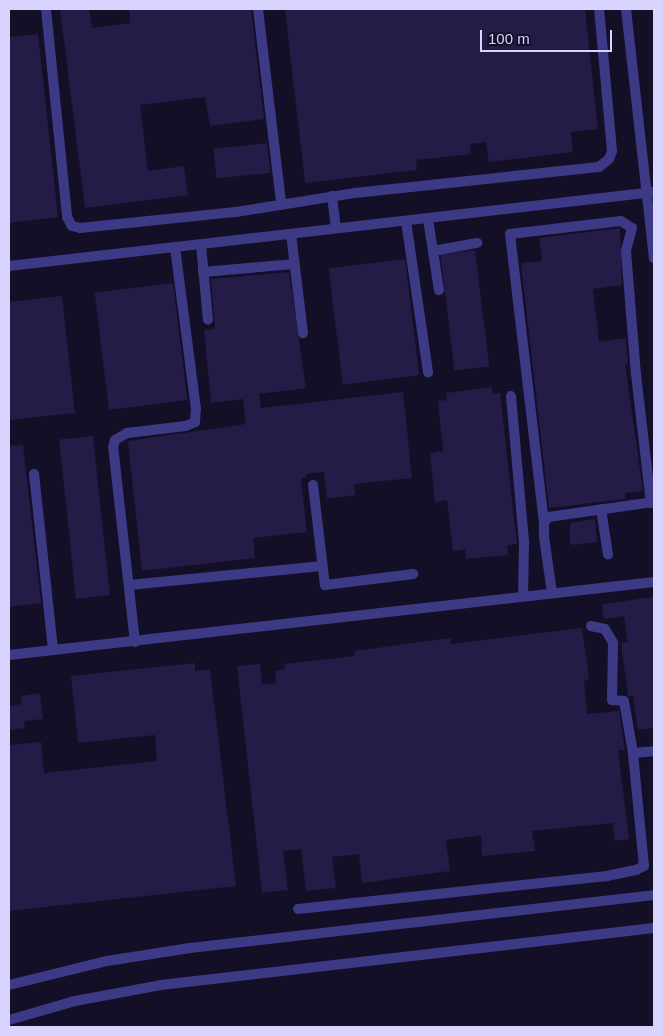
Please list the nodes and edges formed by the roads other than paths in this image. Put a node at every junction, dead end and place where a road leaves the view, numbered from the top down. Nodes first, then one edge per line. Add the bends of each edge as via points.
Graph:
1 (46, 9) edge
2 (258, 9) edge
3 (599, 9) edge
4 (626, 9) edge
5 (650, 192) edge
6 (332, 196) junction
7 (281, 204) junction
8 (428, 219) junction
9 (406, 221) junction
10 (336, 228) junction
11 (291, 234) junction
12 (477, 243) dead end
13 (201, 245) junction
14 (175, 247) junction
15 (433, 251) junction
16 (654, 258) edge
17 (295, 264) junction
18 (9, 266) edge
19 (203, 272) junction
20 (439, 290) dead end
21 (208, 320) dead end
22 (303, 333) dead end
23 (428, 372) dead end
24 (510, 396) dead end
25 (34, 474) dead end
26 (312, 485) dead end
27 (653, 503) edge
28 (601, 509) junction
29 (544, 523) junction
30 (608, 554) dead end
31 (322, 566) junction
32 (413, 574) dead end
33 (654, 582) edge
34 (129, 585) junction
35 (552, 593) junction
36 (523, 597) junction
37 (591, 626) dead end
38 (135, 642) junction
39 (53, 650) junction
40 (9, 655) edge
41 (654, 751) edge
42 (633, 753) junction
43 (654, 895) edge
44 (298, 909) dead end
45 (654, 928) edge
46 (9, 985) edge
47 (9, 1020) edge

1 - 7 street via 60,164 67,217 72,226 80,228 178,218
2 - 7 street
3 - 6 street via 612,151 606,164 592,169
4 - 5 street
5 - 8 street
5 - 16 street
6 - 7 street
6 - 10 street
8 - 9 street
8 - 15 street
9 - 10 street
9 - 23 street
10 - 11 street
11 - 13 street
11 - 17 street
12 - 15 street
13 - 14 street
13 - 19 street
14 - 18 street
14 - 34 street via 197,417 195,422 186,426 127,433 115,440 113,447
15 - 20 street
17 - 19 street
17 - 22 street
19 - 21 street
24 - 36 street via 524,542
25 - 39 street
26 - 31 street
27 - 28 street
27 - 29 street via 636,374 627,261 632,228 621,221 510,234
28 - 29 street via 548,517
28 - 30 street
29 - 35 street
31 - 32 street via 322,580 331,586
31 - 34 street
33 - 35 street
34 - 38 street
35 - 36 street
36 - 38 street
37 - 42 street via 605,629 613,643 612,700 624,702
38 - 39 street
39 - 40 street
41 - 42 street
42 - 44 street via 644,866 636,870 607,876
43 - 46 street via 190,948 107,961
45 - 47 street via 161,985 75,1001

